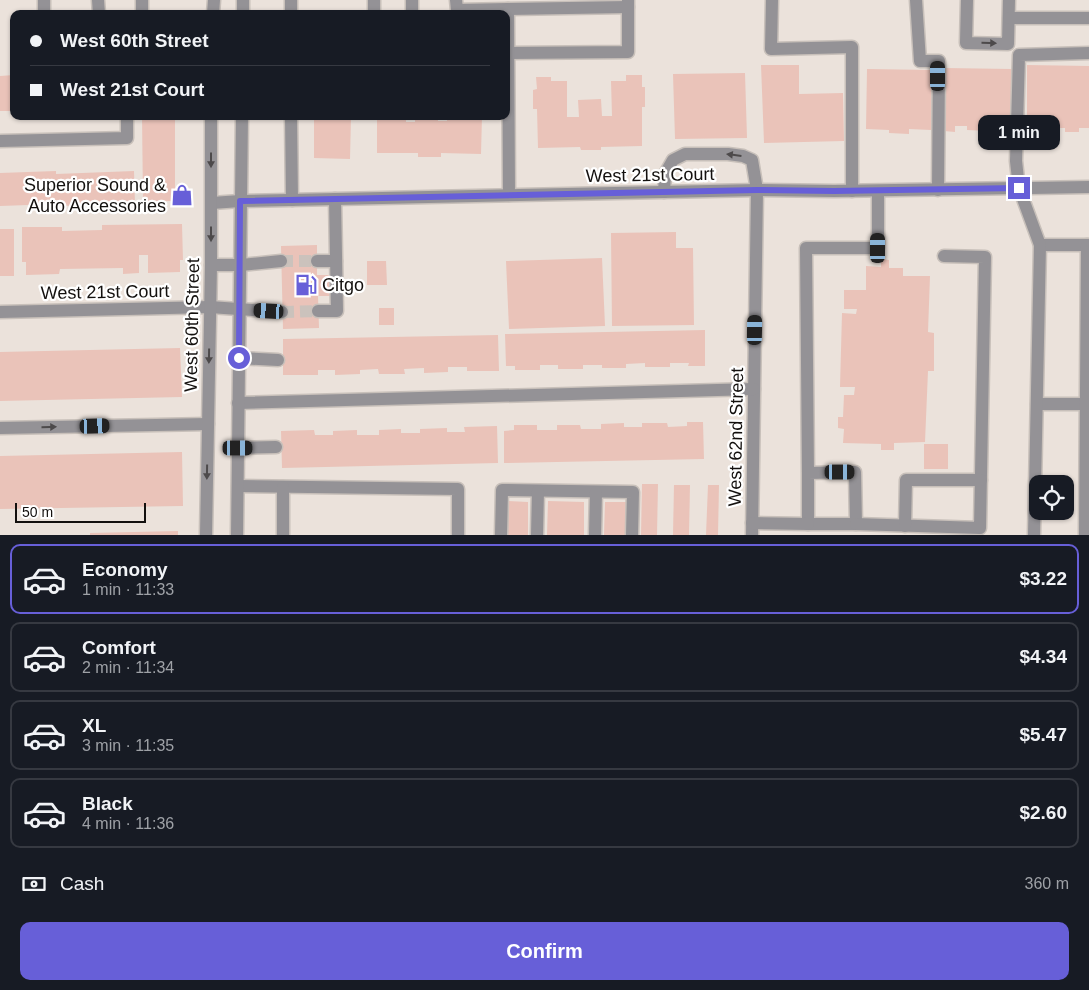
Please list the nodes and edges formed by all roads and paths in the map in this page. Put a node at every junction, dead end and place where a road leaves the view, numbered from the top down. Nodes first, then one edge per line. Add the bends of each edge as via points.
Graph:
1 (456, 0) edge
2 (772, 0) edge
3 (916, 0) edge
4 (967, 0) edge
5 (1009, 0) edge
6 (628, 3) edge
7 (508, 9) joint
8 (1009, 18) junction
9 (1089, 18) edge
10 (1008, 44) junction
11 (510, 53) edge
12 (1089, 53) edge
13 (1018, 55) junction
14 (127, 120) edge
15 (211, 120) edge
16 (242, 120) edge
17 (291, 120) edge
18 (508, 120) edge
19 (0, 141) edge
20 (1089, 187) edge
21 (1019, 188) junction
22 (757, 190) junction
23 (938, 190) junction
24 (852, 191) junction
25 (878, 191) junction
26 (664, 192) junction
27 (509, 195) junction
28 (336, 199) junction
29 (292, 200) junction
30 (240, 201) junction
31 (212, 203) junction
32 (1040, 245) junction
33 (1088, 245) edge
34 (944, 256) dead end
35 (336, 260) junction
36 (281, 261) tunnel mouth
37 (317, 261) tunnel mouth
38 (211, 265) junction
39 (240, 265) junction
40 (210, 307) junction
41 (240, 309) junction
42 (0, 312) edge
43 (282, 312) tunnel mouth
44 (318, 312) tunnel mouth
45 (239, 358) junction
46 (278, 360) dead end
47 (754, 389) junction
48 (238, 403) junction
49 (1037, 404) junction
50 (1087, 404) edge
51 (208, 424) junction
52 (0, 428) edge
53 (276, 447) dead end
54 (238, 448) junction
55 (1087, 468) edge
56 (808, 472) junction
57 (981, 480) junction
58 (238, 486) junction
59 (283, 487) junction
60 (538, 491) junction
61 (596, 492) junction
62 (1087, 512) edge
63 (808, 524) junction
64 (856, 524) junction
65 (905, 526) junction
66 (752, 529) edge
67 (206, 535) edge
68 (237, 535) edge
69 (283, 535) edge
70 (458, 535) edge
71 (501, 535) edge
72 (537, 535) edge
73 (596, 535) edge
74 (632, 535) edge
75 (1034, 535) edge
76 (1085, 535) edge

1 - 7 street via 456,10
2 - 24 street via 770,49 852,47
3 - 23 street via 920,61 939,61
4 -> 10 street via 966,43
5 - 8 street
6 - 7 street
6 - 11 street via 628,52
8 - 9 street
8 - 10 street
10 - 13 street
12 - 13 street
13 - 21 street via 1016,161
14 - 19 street via 127,138
15 -> 31 street, West 60th Street
16 - 30 street
17 - 29 street
18 - 27 street
20 - 21 street, West 21st Court
21 - 23 street, West 21st Court
21 - 32 street
22 - 24 street, West 21st Court
22 - 26 street, West 21st Court
22 -> 26 street, West 62nd Street via 752,160 728,154 684,154 673,160 666,174
22 - 47 street, West 62nd Street
23 - 25 street, West 21st Court
24 - 25 street, West 21st Court
25 - 56 street via 878,248 806,248
26 - 27 street, West 21st Court
27 - 28 street, West 21st Court
28 - 29 street, West 21st Court
28 - 35 street
29 - 30 street, West 21st Court
30 - 31 street, West 21st Court
30 - 39 street
31 -> 38 street, West 60th Street
32 - 33 street
32 - 49 street
33 - 50 street
34 - 57 street via 985,257
35 - 37 street
35 - 44 street via 337,311
36 - 39 street
38 - 39 street
38 - 40 street, West 60th Street
39 - 41 street
40 - 41 street, West 21st Court
40 - 42 street, West 21st Court
40 -> 51 street, West 60th Street
41 - 43 street, West 21st Court
41 - 45 street
45 - 46 street
45 - 48 street
47 - 48 street
47 - 66 street, West 62nd Street
48 - 54 street
49 - 50 street
49 - 75 street
50 - 55 street
52 -> 51 street
51 -> 67 street, West 60th Street
53 - 54 street
54 - 58 street
55 - 62 street
56 - 63 street
56 - 64 street via 856,472
57 - 65 street via 906,480
57 - 65 street via 980,528
58 - 59 street
58 - 68 street
59 - 69 street
59 - 70 street via 458,490
60 - 61 street
60 - 71 street via 502,490
60 - 72 street
61 - 73 street
61 - 74 street via 633,492
62 - 76 street
63 - 64 street
63 - 66 street
64 - 65 street

